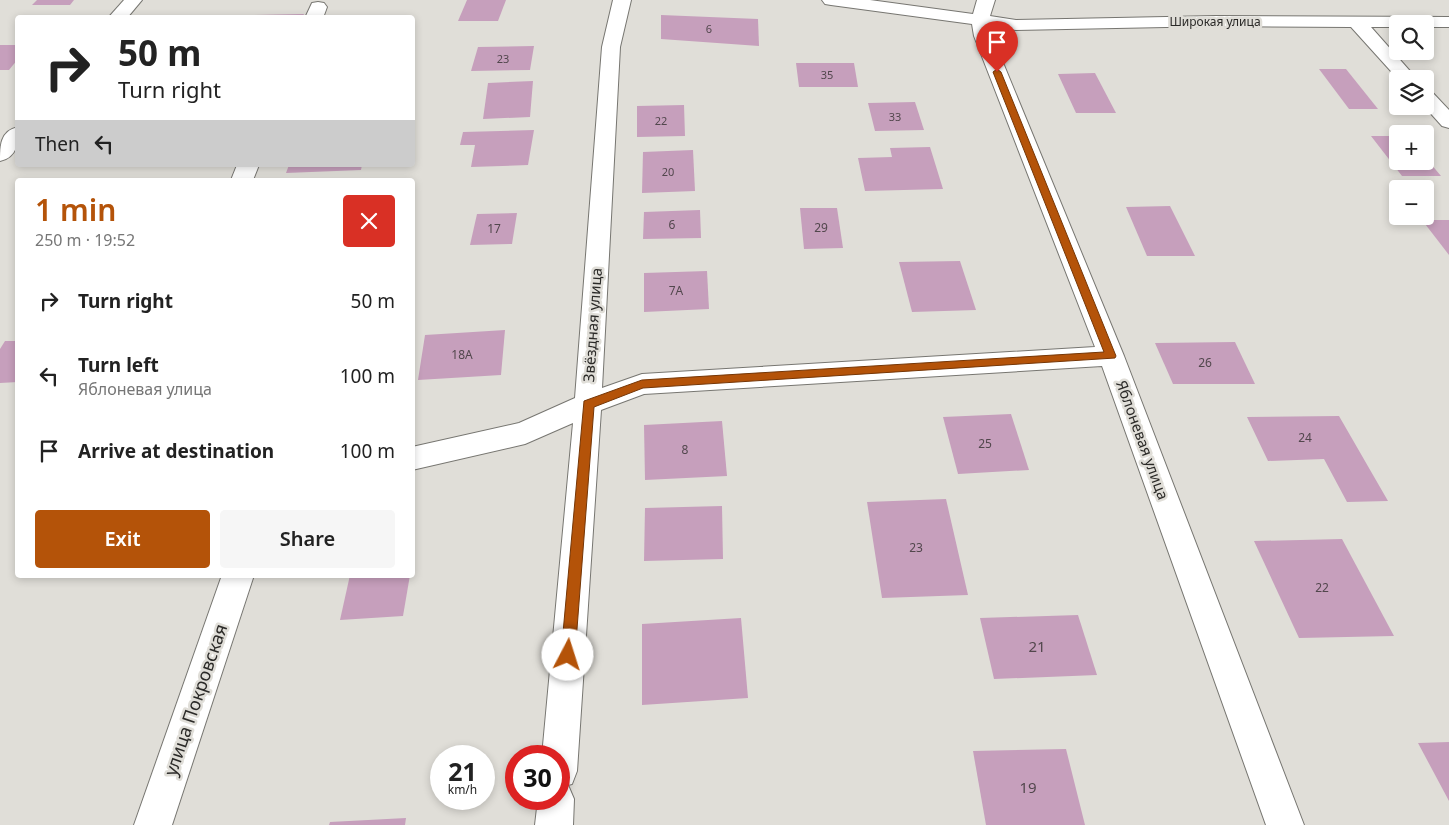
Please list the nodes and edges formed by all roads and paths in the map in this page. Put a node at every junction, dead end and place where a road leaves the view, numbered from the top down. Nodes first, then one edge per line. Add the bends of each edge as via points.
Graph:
1 (133, 0) edge
2 (622, 0) edge
3 (831, 0) edge
4 (983, 10) edge
5 (120, 15) edge
6 (1449, 22) edge
7 (1356, 23) junction
8 (1400, 70) edge
9 (1434, 106) edge
10 (1449, 122) edge
11 (15, 137) edge
12 (0, 155) edge
13 (1111, 356) junction
14 (588, 404) junction
15 (415, 458) edge
16 (237, 578) edge
17 (561, 745) edge
18 (555, 810) edge
19 (153, 825) edge
20 (554, 825) edge
21 (1285, 825) edge

1 - 5 street
2 - 14 street, Звёздная улица via 611,48
3 - 4 street, Широкая улица
4 - 7 street, Широкая улица via 1016,25 1210,14
4 - 13 street, Яблоневая улица via 982,36
6 - 7 street, Широкая улица
7 - 8 street
9 - 10 street
11 - 12 street
13 - 14 street via 642,384
13 - 21 street, Яблоневая улица
14 - 15 street via 525,433
14 - 17 street, Звёздная улица
16 - 19 street, улица Покровская
18 - 20 street

